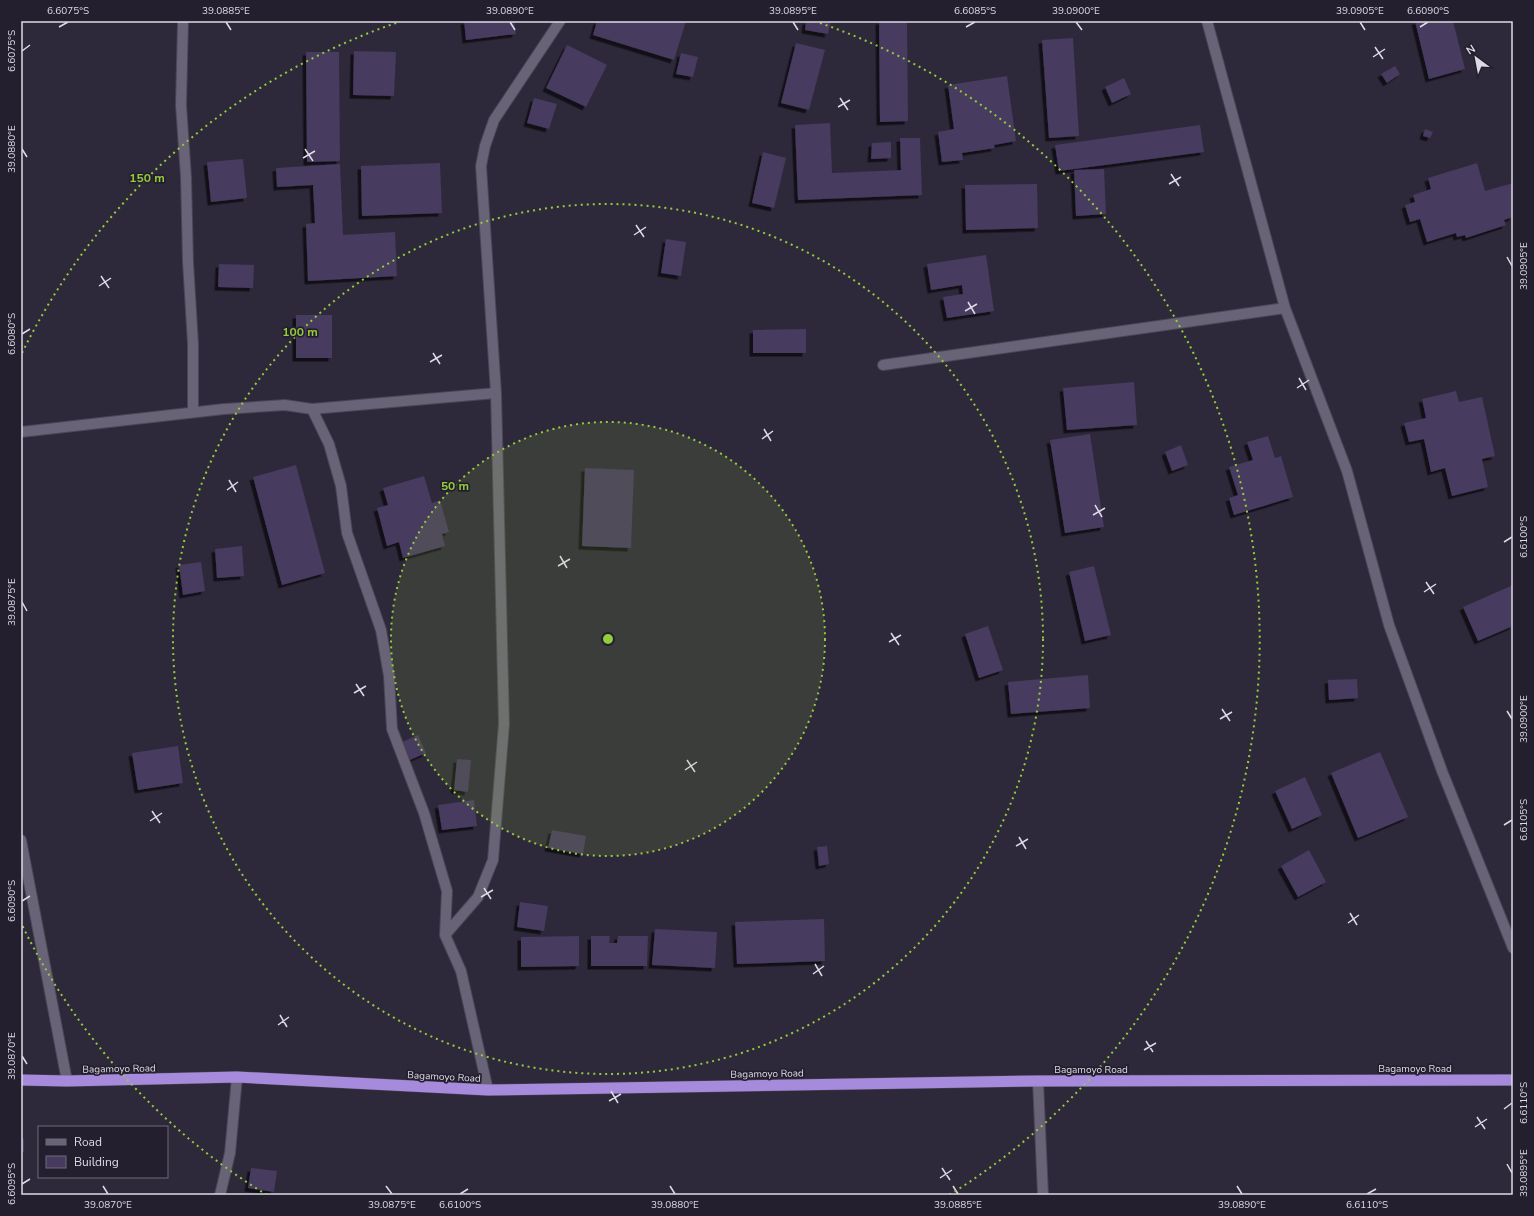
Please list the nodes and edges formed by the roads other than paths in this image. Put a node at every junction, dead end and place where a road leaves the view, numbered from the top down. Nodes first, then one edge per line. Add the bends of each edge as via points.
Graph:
1 (183, 21) edge
2 (560, 21) edge
3 (1207, 21) edge
4 (1285, 308) junction
5 (883, 365) dead end
6 (496, 393) junction
7 (312, 409) junction
8 (193, 412) junction
9 (21, 432) edge
10 (21, 840) edge
11 (446, 936) junction
12 (1513, 948) edge
13 (237, 1077) junction
14 (21, 1080) edge
15 (1513, 1080) edge
16 (66, 1081) junction
17 (1038, 1081) junction
18 (488, 1090) junction
19 (220, 1195) edge
20 (1043, 1195) edge

1 - 8 street via 180,105 186,177 193,344
2 - 6 street via 494,120 481,166
3 - 4 street
4 - 5 street
4 - 12 street via 1347,471 1392,632 1442,771
6 - 7 street
6 - 11 street via 504,724 493,860 478,897
7 - 8 street via 285,405
7 - 11 street via 329,444 341,486 347,533 381,630 389,676 392,729 424,813 448,891
8 - 9 street
10 - 16 street
11 - 18 street via 461,971
13 - 16 highway, Bagamoyo Road
13 - 18 highway, Bagamoyo Road
13 - 19 street via 230,1153
14 - 16 highway, Bagamoyo Road
15 - 17 highway, Bagamoyo Road
17 - 18 highway, Bagamoyo Road
17 - 20 street

